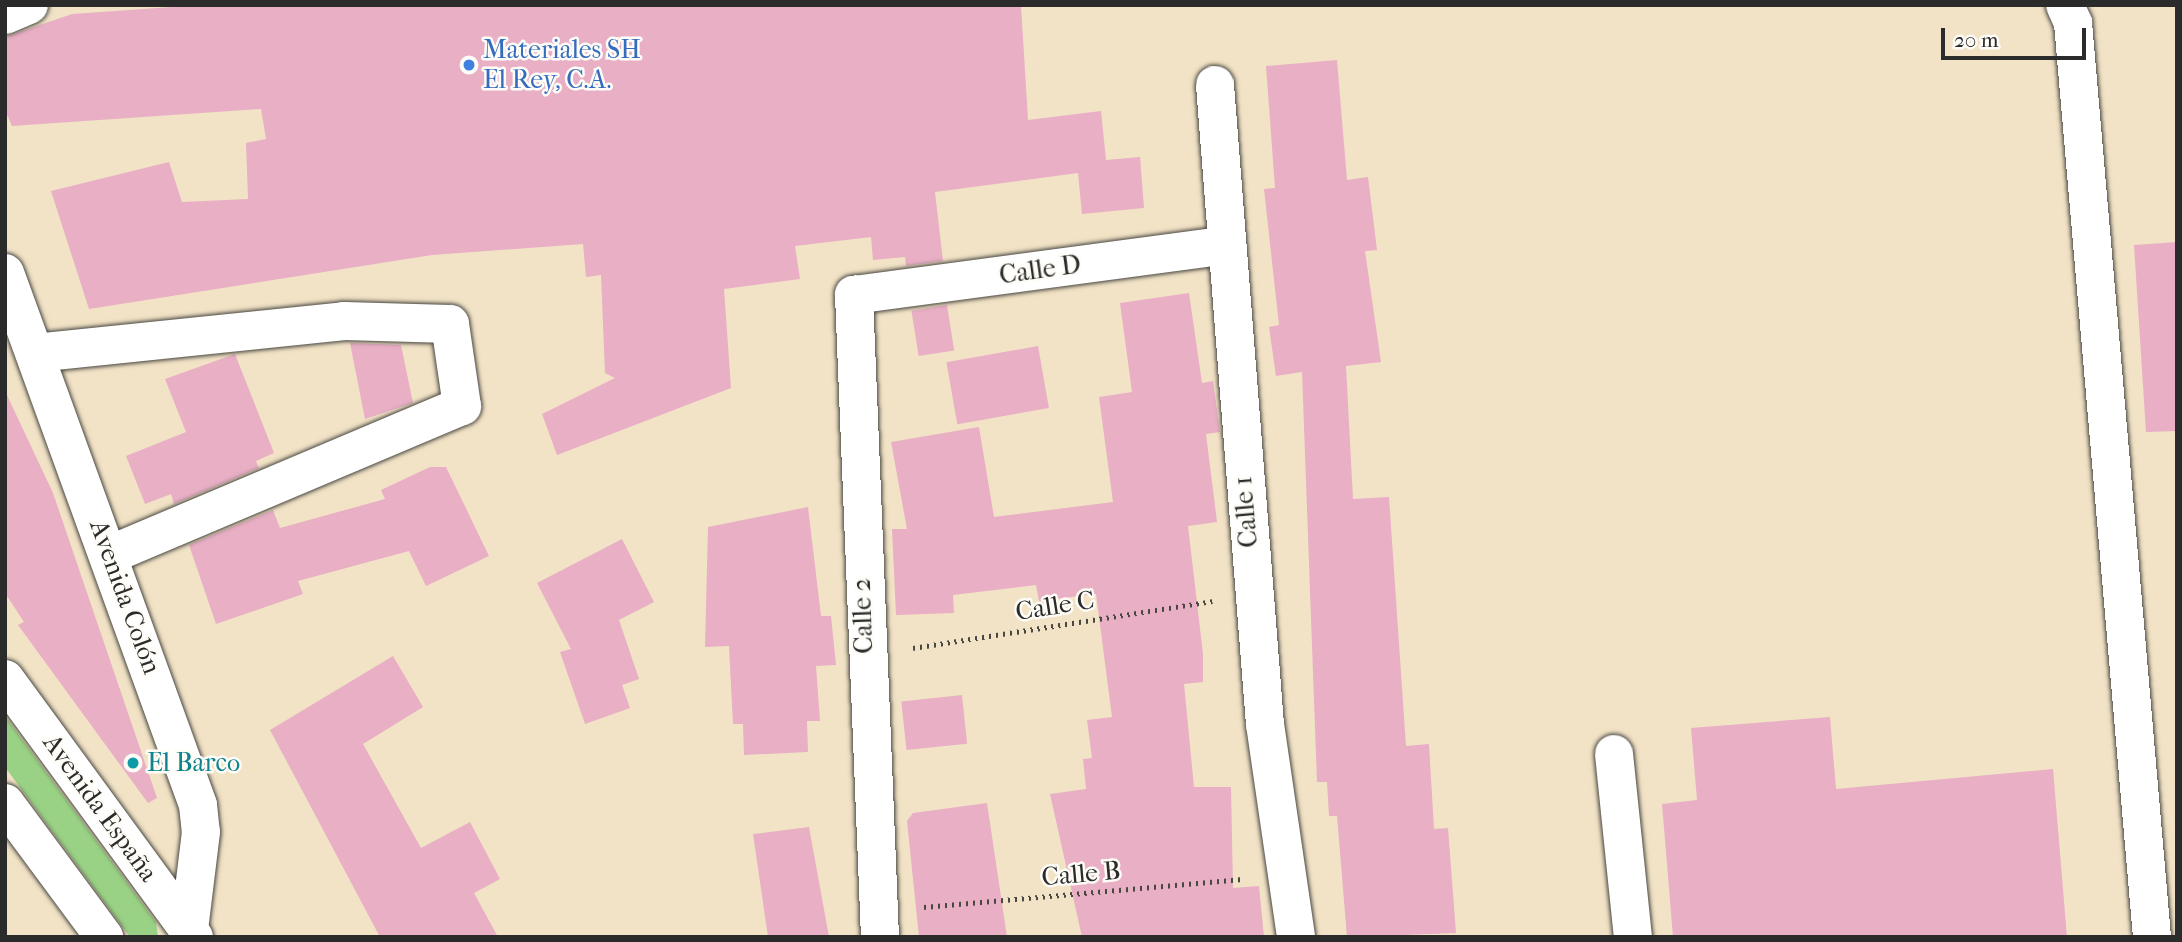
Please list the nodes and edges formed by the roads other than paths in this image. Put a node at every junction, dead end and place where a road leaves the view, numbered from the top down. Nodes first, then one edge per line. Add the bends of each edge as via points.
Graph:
1 (29, 5) edge
2 (2065, 5) edge
3 (5, 15) edge
4 (1215, 85) dead end
5 (1227, 245) junction
6 (5, 273) edge
7 (854, 295) joint
8 (35, 353) junction
9 (110, 555) junction
10 (5, 679) edge
11 (1614, 754) dead end
12 (5, 803) edge
13 (879, 924) edge
14 (190, 934) edge
15 (104, 937) edge
16 (1296, 937) edge
17 (1633, 937) edge
18 (2152, 937) edge

1 - 3 street
2 - 18 street via 2073,23
4 - 5 street, Calle 1
5 - 7 street, Calle D
5 - 16 street, Calle 1 via 1253,594
6 - 8 street, Avenida Colón
7 - 13 street, Calle 2 via 864,656
8 - 9 street, Avenida Colón
8 - 9 street via 344,321 450,324 462,407
9 - 14 street, Avenida Colón via 198,805 201,832
10 - 14 street, Avenida España
11 - 17 street
12 - 15 street

